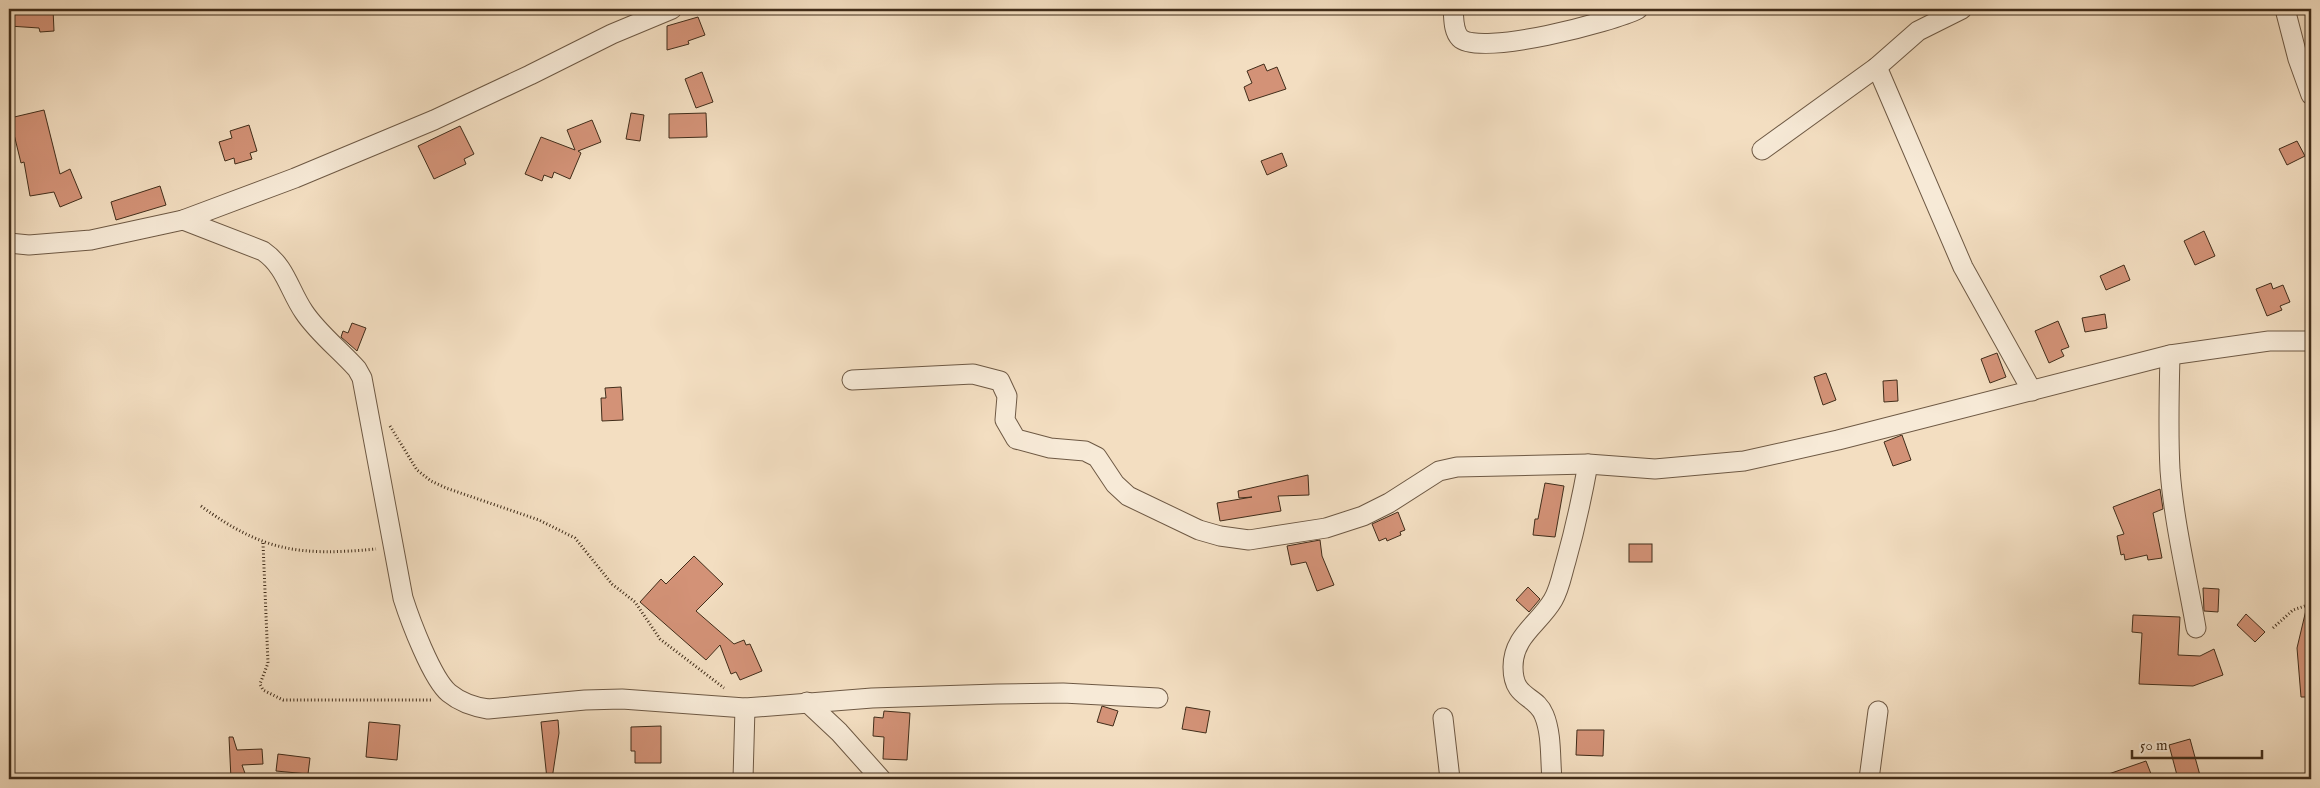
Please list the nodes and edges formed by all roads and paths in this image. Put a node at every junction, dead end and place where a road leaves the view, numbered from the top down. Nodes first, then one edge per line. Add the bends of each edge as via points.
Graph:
1 (672, 9) edge
2 (1453, 9) edge
3 (1638, 9) edge
4 (1962, 9) edge
5 (2285, 9) edge
6 (1877, 67) junction
7 (2311, 95) edge
8 (1762, 150) dead end
9 (184, 220) junction
10 (9, 243) edge
11 (2311, 341) edge
12 (2170, 355) junction
13 (852, 380) dead end
14 (2032, 390) junction
15 (386, 419) dead end
16 (1588, 464) junction
17 (201, 506) dead end
18 (263, 543) junction
19 (394, 548) junction
20 (2311, 604) edge
21 (2196, 628) dead end
22 (2273, 628) dead end
23 (1158, 698) dead end
24 (460, 700) junction
25 (807, 702) junction
26 (745, 708) junction
27 (1878, 711) dead end
28 (1443, 718) dead end
29 (743, 779) edge
30 (881, 779) edge
31 (1450, 779) edge
32 (1552, 779) edge
33 (1868, 779) edge

1 - 9 street via 612,34 434,120 296,178
2 - 3 street via 1456,31 1461,39 1473,44 1548,36 1598,24
4 - 6 street via 1918,32
5 - 7 street
6 - 8 street
6 - 14 street via 1963,267
9 - 10 street via 91,240 29,245
9 - 19 street via 264,250 275,259 303,311 357,370 362,378
11 - 12 street via 2269,341
12 - 14 street
12 - 21 street via 2170,471 2175,517
13 - 16 street via 973,374 1000,380 1007,396 1004,420 1016,439 1050,448 1085,451 1097,457 1115,484 1128,496 1200,530 1249,540 1326,528 1363,516 1439,471 1457,467
14 - 16 street via 1744,461 1655,469
15 - 26 path via 417,470 432,481 539,520 575,538 612,584 635,602 660,639
16 - 32 street via 1580,509 1559,585 1553,600 1519,640 1513,664 1513,679 1517,687 1544,714
17 - 18 path via 227,525
18 - 19 path via 298,552
18 - 24 path via 268,663 260,684 263,690 283,700
19 - 24 street via 403,598 414,632 448,692
20 - 22 path via 2293,610
23 - 25 street via 1062,693
24 - 26 street via 488,709 622,699
25 - 26 street
25 - 30 street
26 - 29 street
27 - 33 street
28 - 31 street

